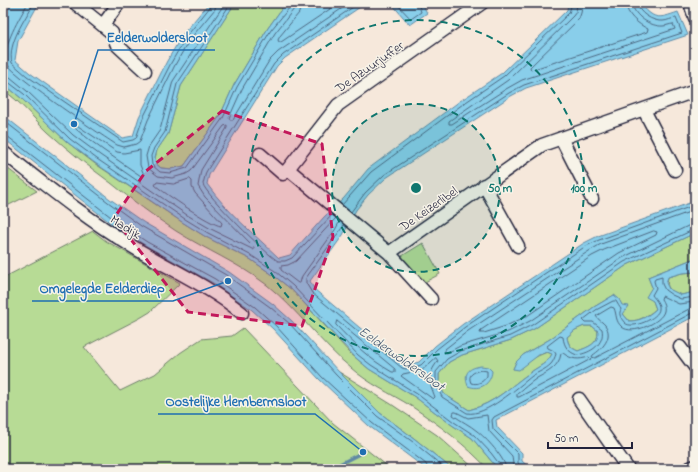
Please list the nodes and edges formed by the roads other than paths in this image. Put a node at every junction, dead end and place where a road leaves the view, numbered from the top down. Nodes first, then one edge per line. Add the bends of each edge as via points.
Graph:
1 (75, 3) edge
2 (119, 3) edge
3 (482, 3) edge
4 (690, 3) edge
5 (695, 18) edge
6 (103, 25) junction
7 (146, 71) dead end
8 (695, 91) edge
9 (644, 110) junction
10 (561, 138) junction
11 (3, 152) edge
12 (260, 154) dead end
13 (288, 169) junction
14 (675, 170) dead end
15 (484, 185) junction
16 (592, 199) dead end
17 (518, 246) dead end
18 (389, 253) junction
19 (431, 299) dead end
20 (242, 313) dead end
21 (680, 347) dead end
22 (695, 367) edge
23 (579, 399) dead end
24 (695, 466) edge
25 (628, 469) edge
26 (688, 469) edge

1 - 6 street
2 - 6 street
3 - 13 street, De Azuurjuffer via 338,105
4 - 5 street
6 - 7 street via 112,33 117,45
8 - 9 street, De Keizerlibel
9 - 10 street, De Keizerlibel
9 - 14 street
10 - 15 street, De Keizerlibel via 542,145
10 - 16 street
11 - 20 street, Madijk via 98,225 210,290
12 - 13 street via 283,174
13 - 18 street
15 - 17 street
15 - 18 street, De Keizerlibel
18 - 19 street
21 - 22 street
23 - 25 street
24 - 26 street

